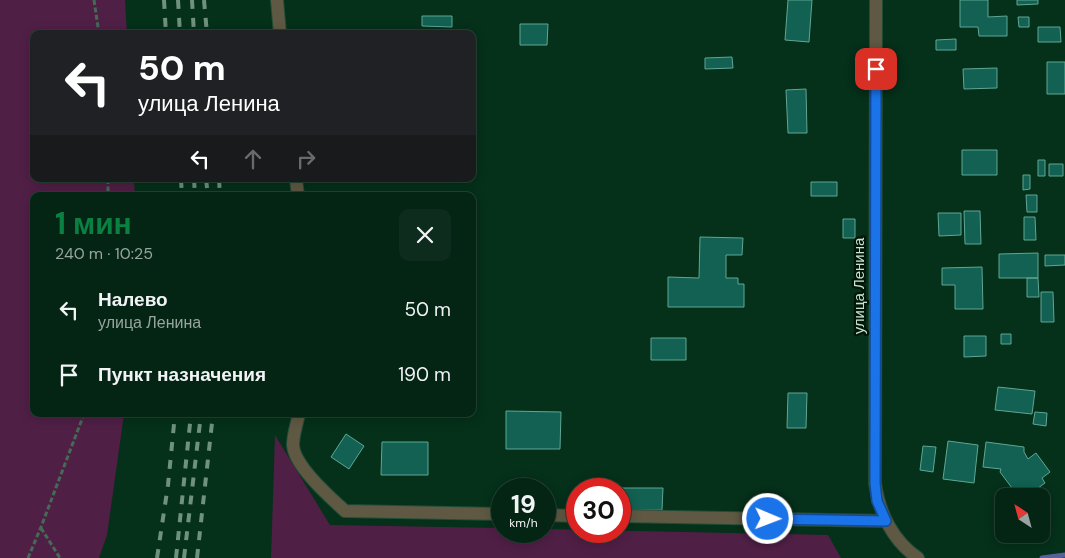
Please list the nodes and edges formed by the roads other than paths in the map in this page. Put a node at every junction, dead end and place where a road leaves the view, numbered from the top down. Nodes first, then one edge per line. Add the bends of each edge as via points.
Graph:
1 (277, 0) edge
2 (876, 0) edge
3 (280, 30) edge
4 (298, 417) edge
5 (491, 514) edge
6 (631, 516) edge
7 (886, 521) junction
8 (918, 558) edge

1 - 3 street
2 - 7 street, улица Ленина via 875,483 877,501
4 - 5 street via 293,446 299,459 316,484 346,511
6 - 7 street
7 - 8 street, улица Ленина via 905,548

